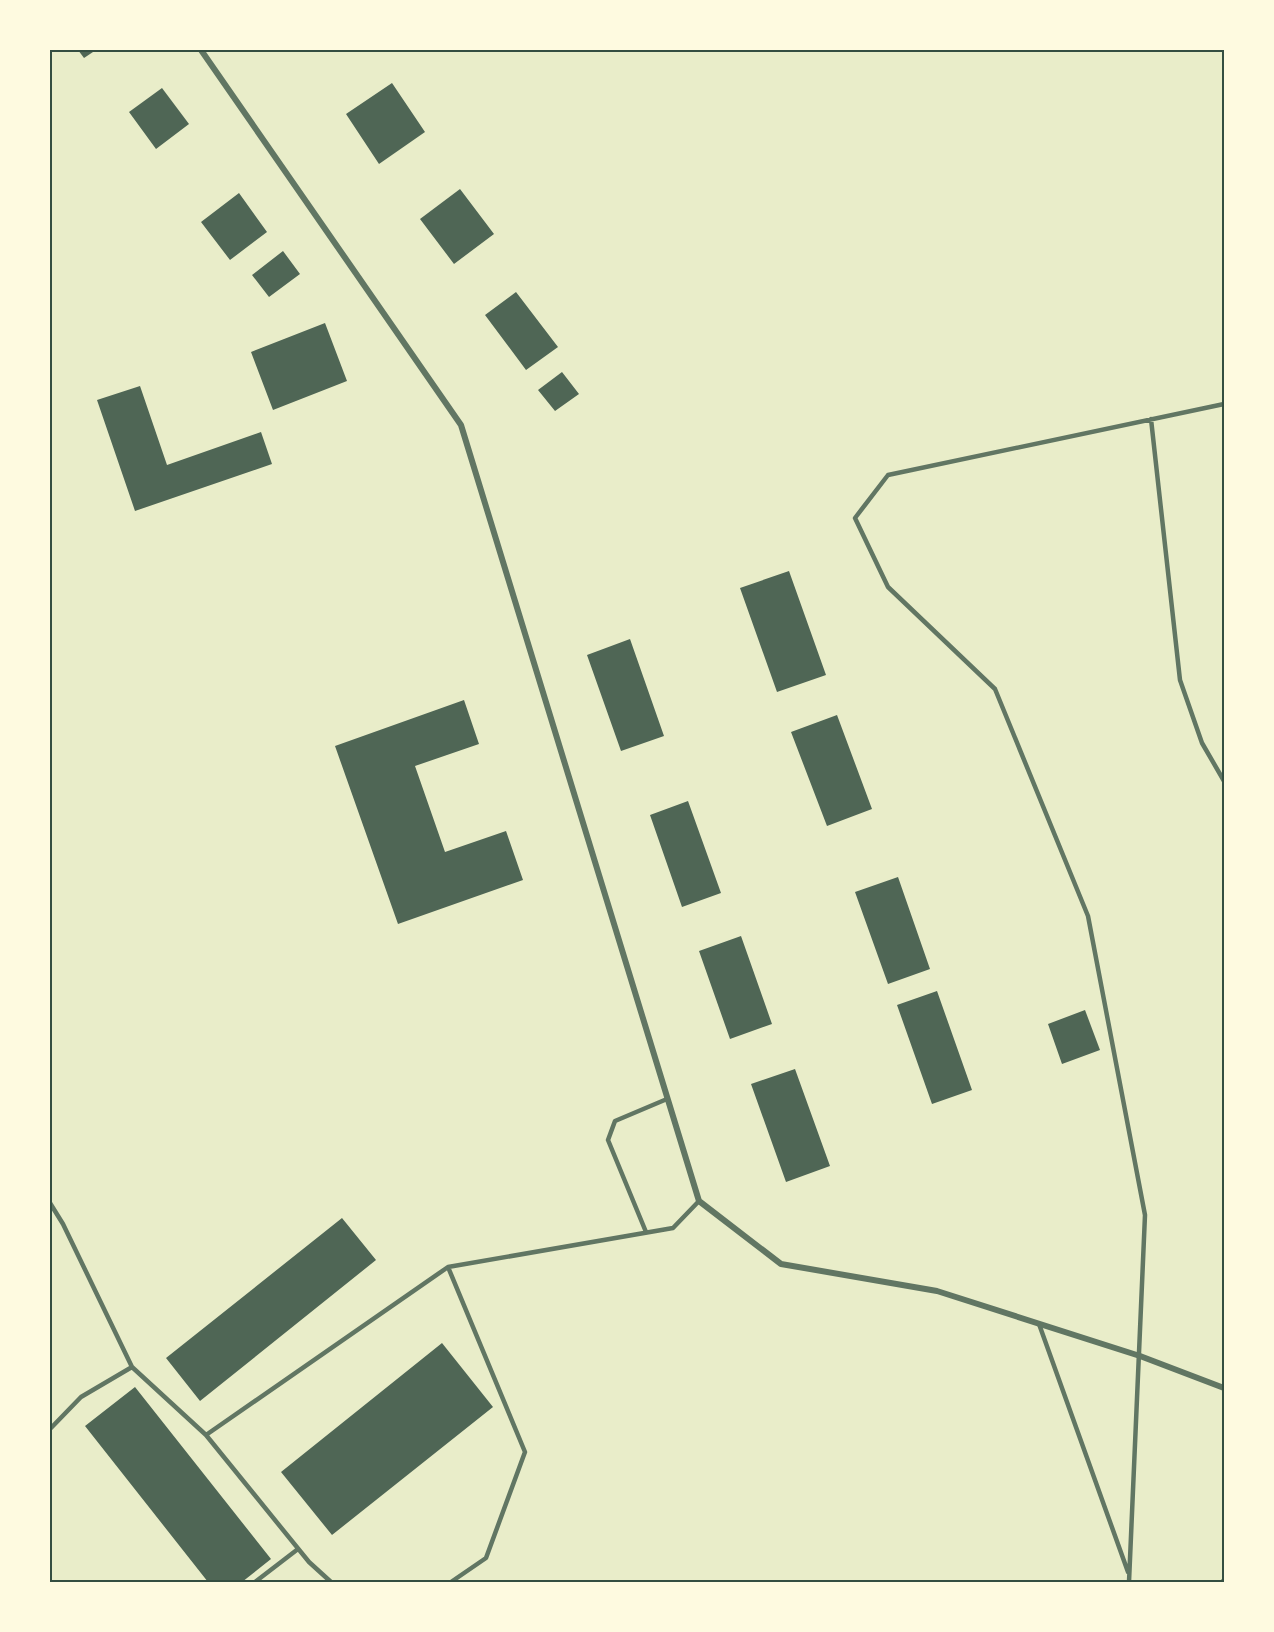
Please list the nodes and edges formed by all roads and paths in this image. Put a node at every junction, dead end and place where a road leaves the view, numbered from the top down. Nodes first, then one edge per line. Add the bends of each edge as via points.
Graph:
1 (201, 50) edge
2 (1224, 404) edge
3 (1151, 419) junction
4 (1224, 781) edge
5 (667, 1099) junction
6 (699, 1201) junction
7 (50, 1203) edge
8 (646, 1232) junction
9 (448, 1267) junction
10 (1039, 1324) junction
11 (1140, 1356) junction
12 (132, 1367) junction
13 (1224, 1388) edge
14 (50, 1429) edge
15 (206, 1435) junction
16 (297, 1549) junction
17 (1129, 1575) junction
18 (255, 1582) edge
19 (331, 1582) edge
20 (451, 1582) edge
21 (1129, 1582) edge

1 - 5 street via 461,425
2 - 3 lane
3 - 4 lane via 1180,680 1202,743
3 - 11 lane via 888,475 855,518 888,587 995,689 1088,916 1145,1215
5 - 6 street
5 - 8 lane via 615,1121 608,1140
6 - 8 lane via 673,1228
6 - 10 street via 781,1264 937,1291
7 - 12 lane
8 - 9 lane
9 - 15 lane
9 - 20 lane via 525,1452 486,1558
10 - 11 street
10 - 17 lane
11 - 13 street
11 - 17 lane
12 - 14 lane via 81,1397
12 - 15 lane
15 - 16 lane
16 - 18 lane
16 - 19 lane
17 - 21 lane

